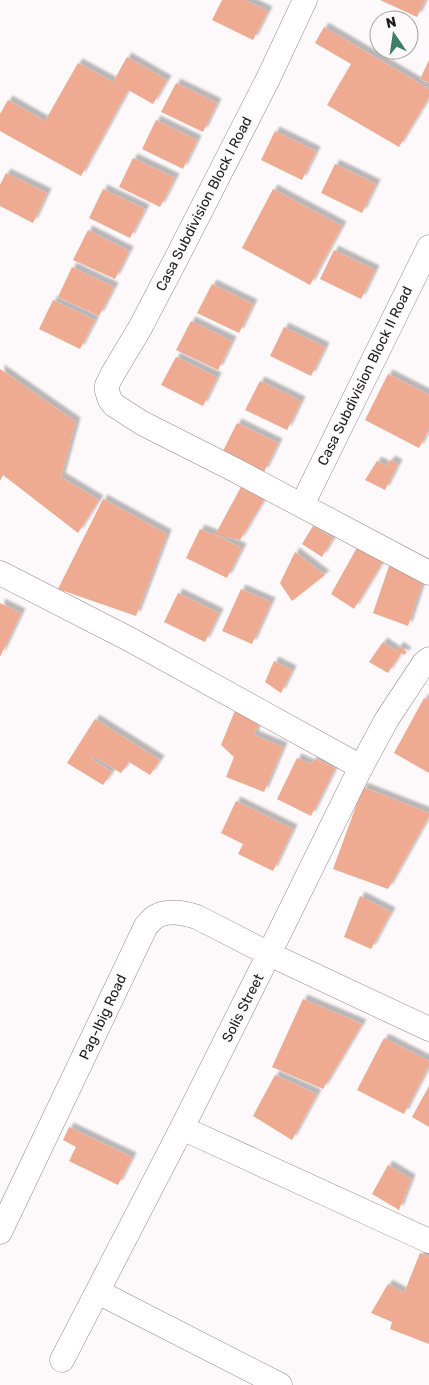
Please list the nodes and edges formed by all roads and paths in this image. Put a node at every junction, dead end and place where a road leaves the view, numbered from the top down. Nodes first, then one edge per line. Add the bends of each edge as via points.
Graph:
1 (305, 0) edge
2 (429, 247) edge
3 (302, 506) junction
4 (0, 573) edge
5 (429, 573) edge
6 (429, 659) edge
7 (361, 766) junction
8 (269, 954) junction
9 (429, 1029) edge
10 (182, 1128) junction
11 (0, 1232) edge
12 (429, 1241) edge
13 (98, 1292) junction
14 (62, 1360) dead end
15 (280, 1385) edge

1 - 3 street, Casa Subdivision Block I Road via 174,263 107,385 114,405 158,432
2 - 3 street, Casa Subdivision Block II Road
3 - 5 street
4 - 7 street
6 - 7 street, Solis Street via 387,720
7 - 8 street, Solis Street
8 - 9 street, Pag-Ibig Road
8 - 10 street, Solis Street
8 - 11 street, Pag-Ibig Road via 185,913 168,912 155,917 146,926
10 - 12 street
10 - 13 street, Solis Street
13 - 14 street, Solis Street
13 - 15 street

